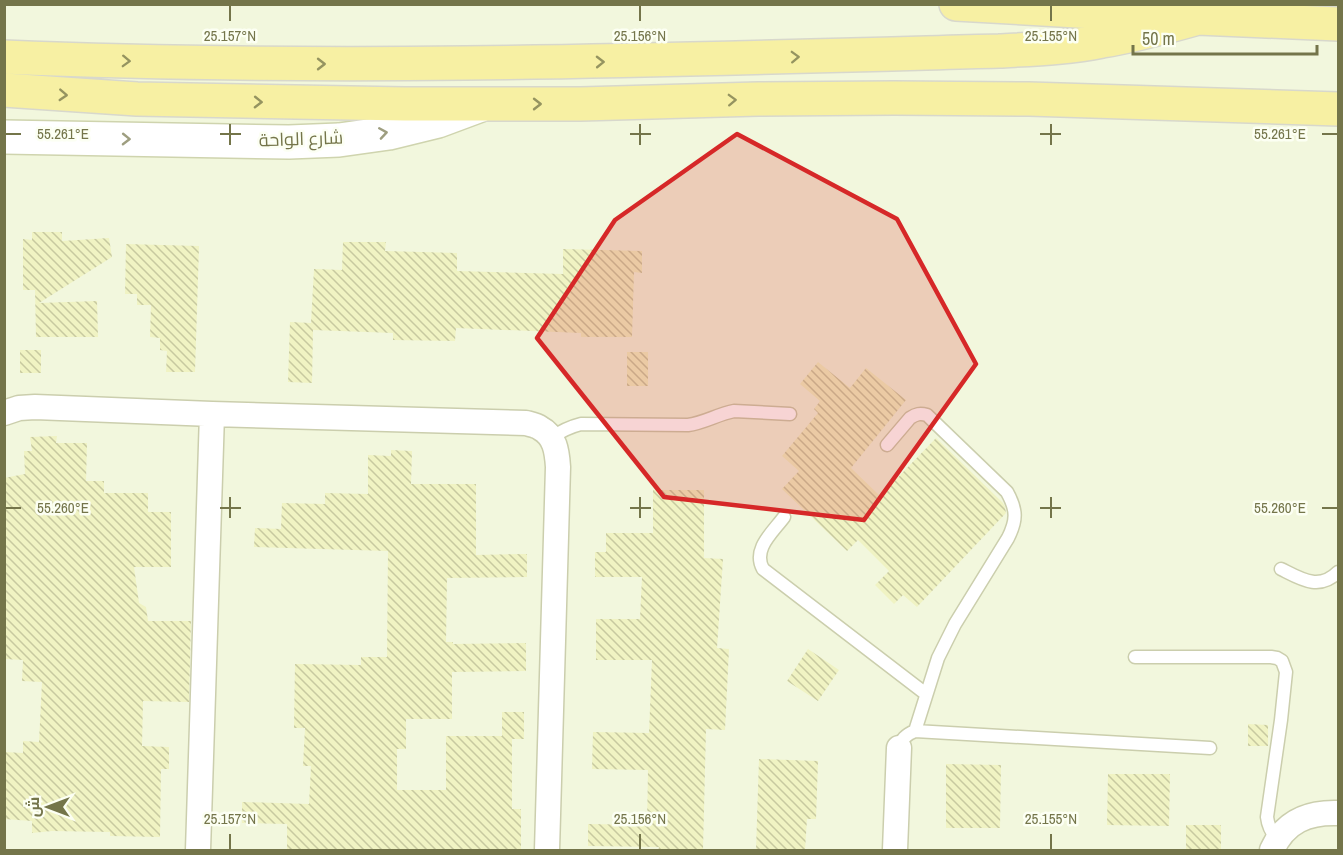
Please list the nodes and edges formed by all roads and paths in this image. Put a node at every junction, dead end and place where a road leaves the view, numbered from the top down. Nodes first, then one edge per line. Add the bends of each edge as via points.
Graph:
1 (956, 4) edge
2 (1197, 18) junction
3 (1338, 24) edge
4 (4, 57) edge
5 (4, 90) edge
6 (485, 104) junction
7 (1338, 109) edge
8 (4, 137) edge
9 (4, 413) edge
10 (212, 414) junction
11 (790, 414) dead end
12 (551, 438) junction
13 (887, 445) dead end
14 (784, 517) dead end
15 (1281, 569) dead end
16 (1338, 572) edge
17 (1135, 657) dead end
18 (926, 694) junction
19 (907, 740) junction
20 (1210, 748) dead end
21 (1338, 813) edge
22 (1274, 845) edge
23 (198, 850) edge
24 (547, 850) edge
25 (895, 850) edge

1 - 2 highway
2 - 3 highway
4 -> 2 highway via 442,64 999,51 1100,42
5 -> 6 highway via 137,99
6 -> 7 highway via 894,98
8 -> 6 street, شارع الواحة via 339,140 438,121
9 - 10 street via 35,407
10 - 12 street via 526,423
10 - 23 street
11 - 12 lane via 734,411 688,425 581,424
12 - 24 street via 558,467
13 - 18 lane via 915,414 927,415 1007,492 1015,515 1008,538 946,641
14 - 18 lane via 760,549 759,563 763,569
15 - 16 lane via 1316,582
17 - 22 lane via 1271,657 1282,661 1285,678 1281,720 1267,817
18 - 19 lane
19 - 20 lane
19 - 25 street
21 - 22 street via 1307,816 1290,825

